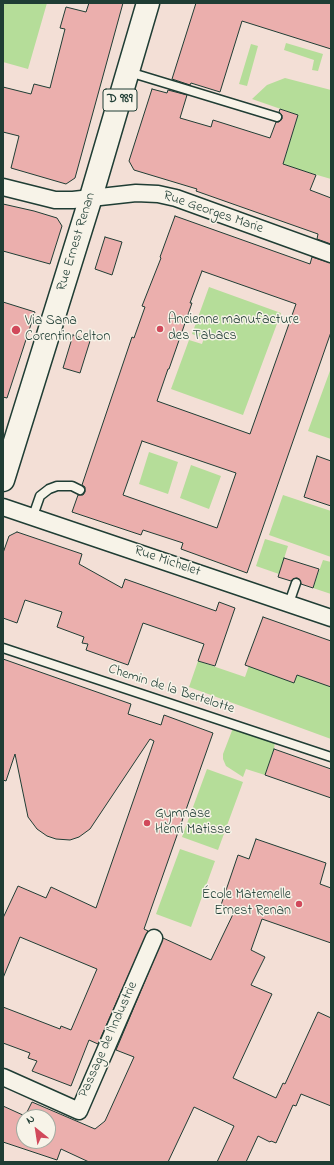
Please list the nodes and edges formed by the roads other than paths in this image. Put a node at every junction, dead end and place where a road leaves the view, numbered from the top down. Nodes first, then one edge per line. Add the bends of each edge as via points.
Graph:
1 (148, 3) edge
2 (128, 72) junction
3 (277, 117) dead end
4 (3, 187) edge
5 (91, 198) junction
6 (331, 254) edge
7 (3, 480) edge
8 (80, 490) dead end
9 (3, 507) edge
10 (33, 516) junction
11 (296, 583) dead end
12 (288, 603) junction
13 (331, 618) edge
14 (3, 648) edge
15 (331, 757) edge
16 (154, 938) dead end
17 (3, 1077) edge

1 - 2 main road, Rue Ernest Renan / D 989
2 - 3 lane
2 - 5 main road, Rue Ernest Renan / D 989
4 - 5 street, Rue Georges Marie via 55,200
5 - 6 street, Rue Georges Marie via 136,193 176,198
5 - 7 main road, Rue Ernest Renan / D 989
8 - 10 lane via 72,486 57,486 50,489 40,496
9 - 10 street, Rue Michelet
10 - 12 street, Rue Michelet
11 - 12 lane
12 - 13 street, Rue Michelet
14 - 15 lane, Chemin de la Bertelotte
16 - 17 street, Passage de l'Industrie via 79,1111

